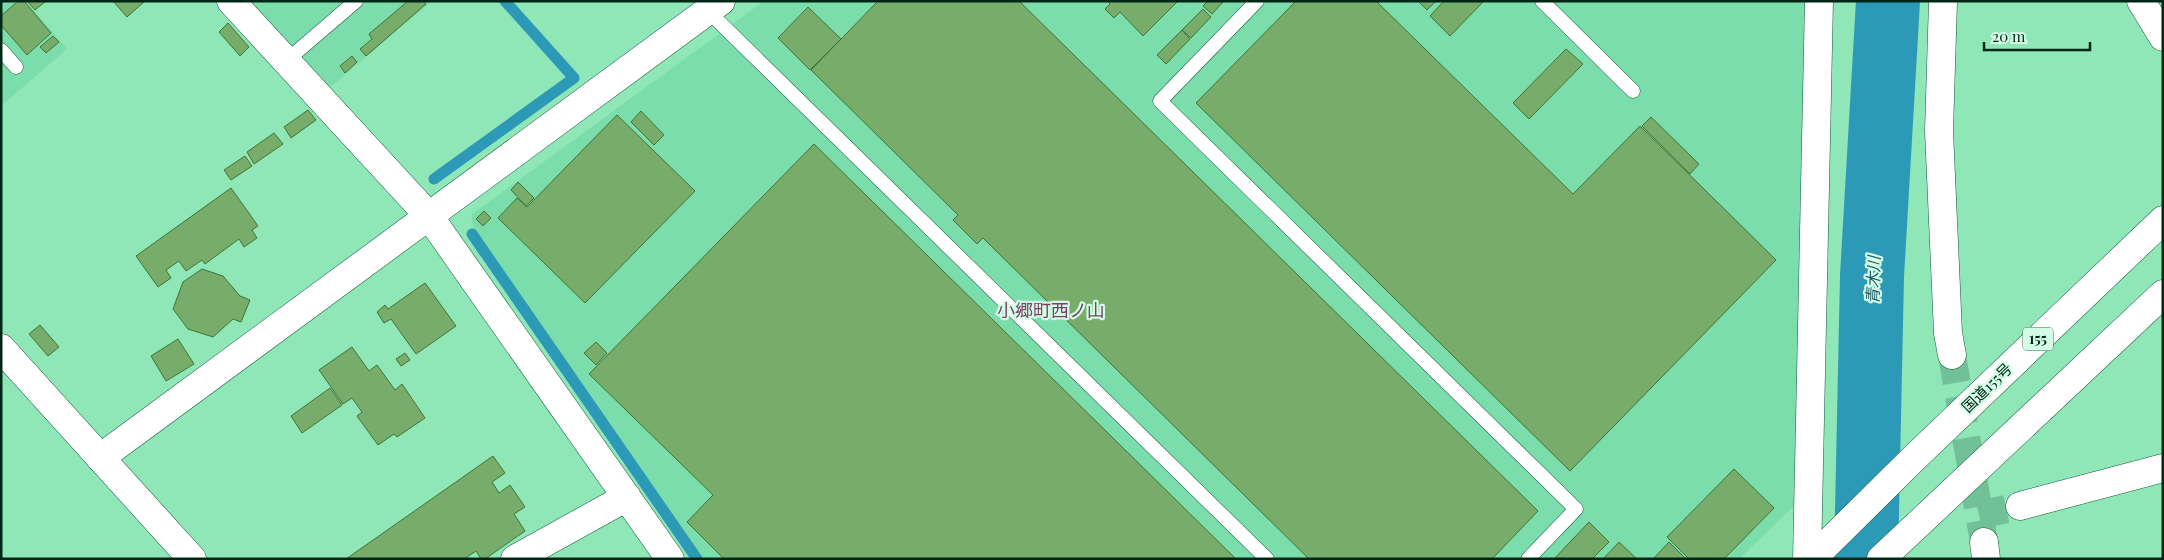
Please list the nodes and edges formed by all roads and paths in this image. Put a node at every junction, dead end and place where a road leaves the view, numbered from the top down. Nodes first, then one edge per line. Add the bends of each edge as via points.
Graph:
1 (231, 1) edge
2 (356, 1) edge
3 (1257, 1) edge
4 (1542, 1) edge
5 (1819, 1) edge
6 (1943, 1) edge
7 (2141, 1) edge
8 (715, 6) edge
9 (2163, 38) edge
10 (1, 50) edge
11 (286, 61) junction
12 (16, 67) dead end
13 (1633, 91) dead end
14 (429, 216) junction
15 (2163, 220) edge
16 (2163, 294) edge
17 (1, 348) edge
18 (1952, 354) tunnel mouth
19 (100, 458) junction
20 (2163, 468) edge
21 (627, 497) junction
22 (2020, 506) tunnel mouth
23 (1812, 557) edge
24 (192, 559) edge
25 (515, 559) edge
26 (670, 559) edge
27 (1267, 559) edge
28 (1528, 559) edge
29 (1881, 559) edge

1 - 11 main road
2 - 11 lane
3 - 28 lane via 1160,101 1576,509
4 - 13 lane
5 - 23 main road
6 - 18 main road via 1939,131 1948,333
7 - 9 main road
8 - 14 main road
8 - 27 lane
10 - 12 lane
11 - 14 main road
14 - 19 main road
14 - 21 main road
15 - 23 main road, 国道155号 / 155
16 - 29 main road
17 - 19 main road
19 - 24 main road
20 - 22 main road
21 - 25 main road
21 - 26 main road

